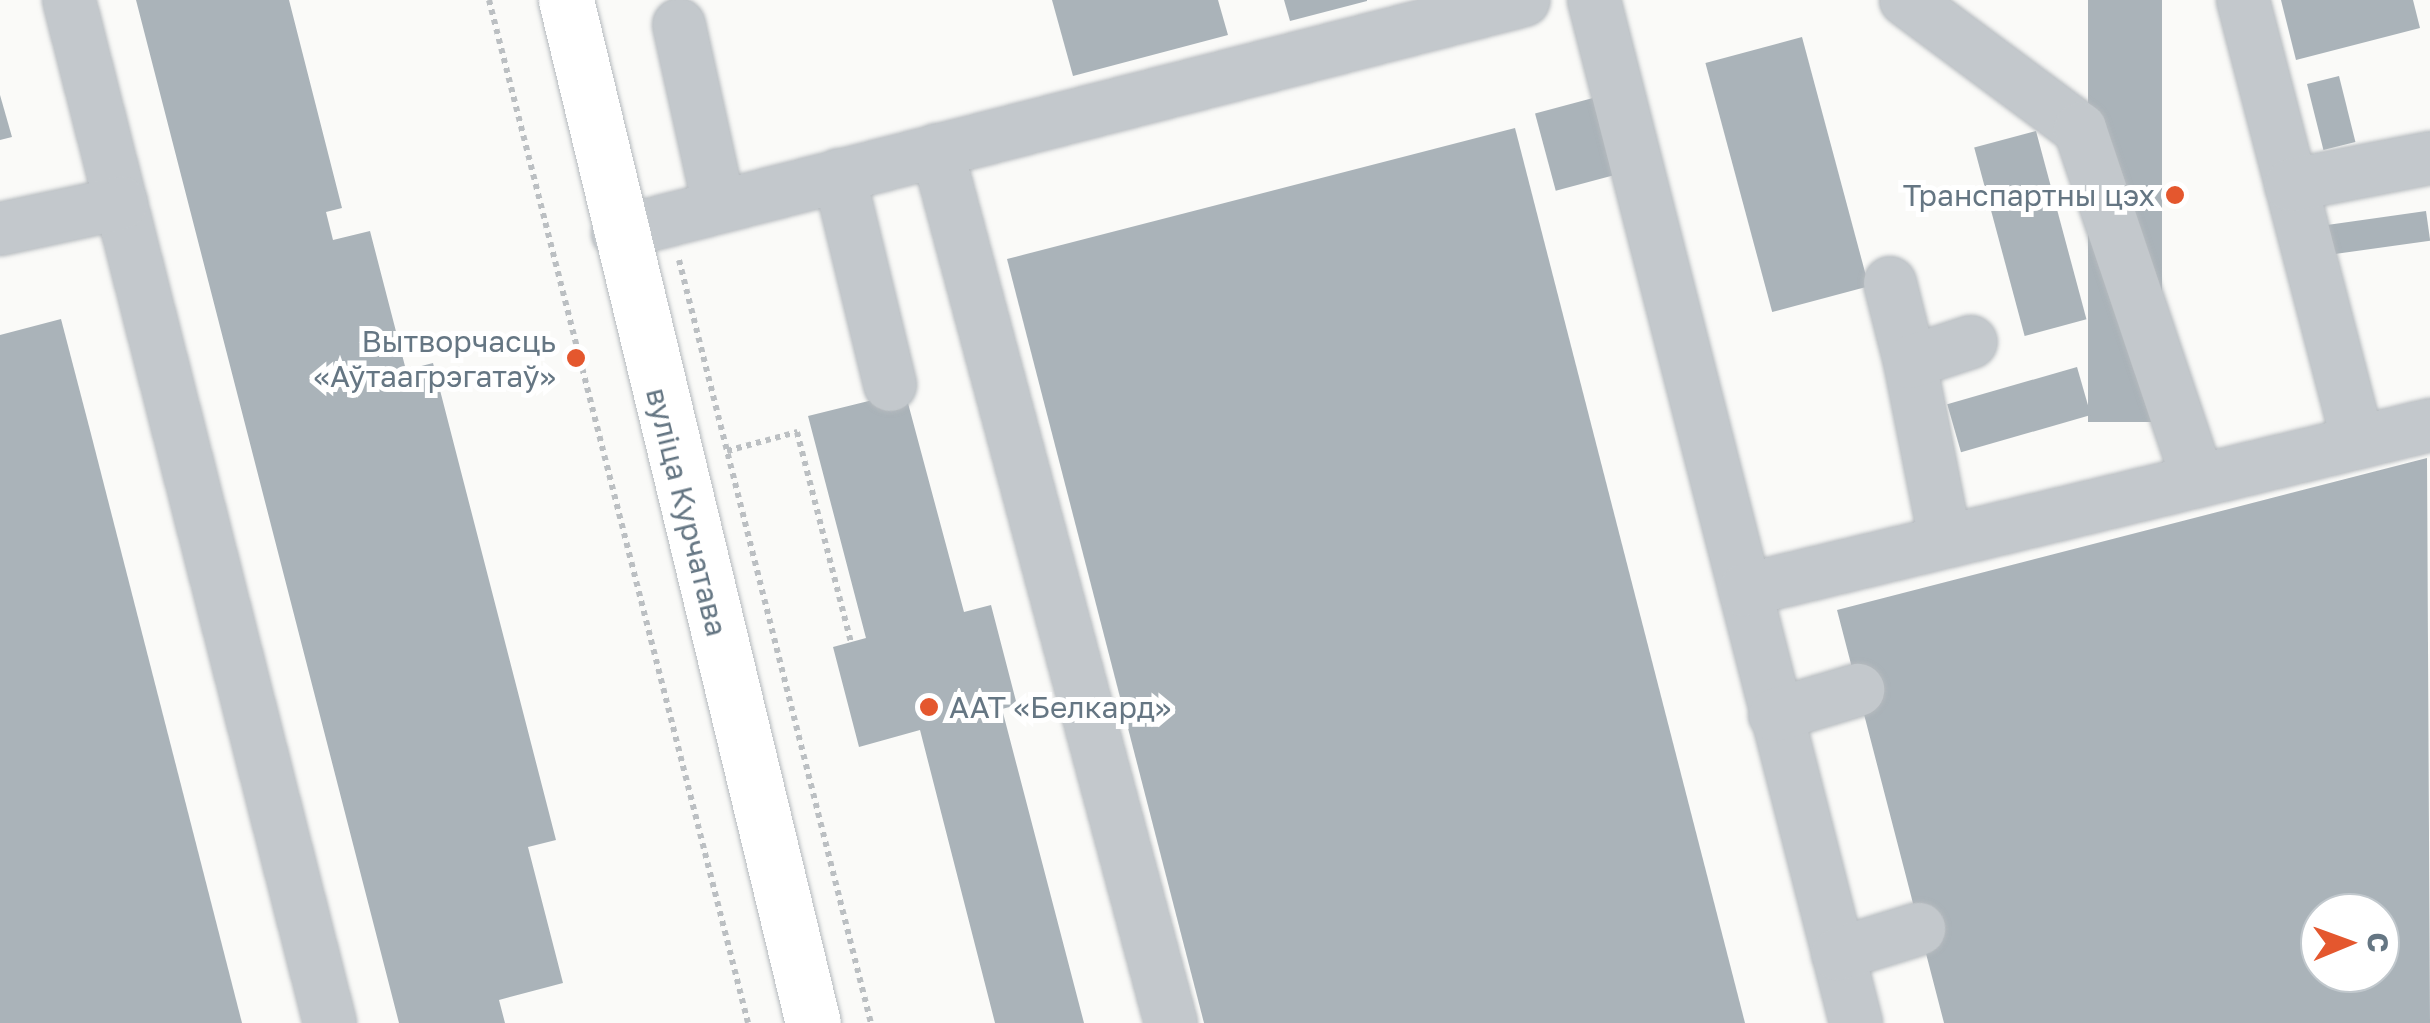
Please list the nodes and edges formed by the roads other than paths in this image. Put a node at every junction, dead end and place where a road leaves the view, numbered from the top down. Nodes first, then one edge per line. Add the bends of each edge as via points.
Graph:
1 (69, 0) edge
2 (566, 0) edge
3 (1524, 0) edge
4 (1594, 0) edge
5 (1906, 0) edge
6 (2243, 0) edge
7 (679, 25) dead end
8 (937, 150) junction
9 (2430, 158) edge
10 (839, 175) junction
11 (2291, 185) junction
12 (122, 203) junction
13 (719, 206) junction
14 (644, 226) junction
15 (0, 229) edge
16 (1890, 283) dead end
17 (1970, 342) dead end
18 (1910, 362) junction
19 (890, 385) dead end
20 (2430, 424) edge
21 (2357, 438) junction
22 (2196, 474) junction
23 (1945, 538) junction
24 (1744, 590) junction
25 (1858, 690) dead end
26 (1776, 715) junction
27 (1919, 929) dead end
28 (1838, 954) junction
29 (330, 1023) edge
30 (813, 1023) edge
31 (1171, 1023) edge
32 (1856, 1023) edge

1 - 12 lane
2 - 14 main road, вуліца Курчатава
3 - 8 lane
4 - 24 lane
5 - 22 lane via 2080,129
6 - 11 lane
7 - 13 lane
8 - 10 lane
8 - 31 lane
9 - 11 lane
10 - 13 lane
10 - 19 lane
11 - 21 lane
12 - 15 lane
12 - 29 lane
13 - 14 lane
14 - 30 main road, вуліца Курчатава
16 - 18 lane
17 - 18 lane
18 - 23 lane
20 - 21 lane
21 - 22 lane
22 - 23 lane
23 - 24 lane
24 - 26 lane
25 - 26 lane
26 - 28 lane
27 - 28 lane
28 - 32 lane

